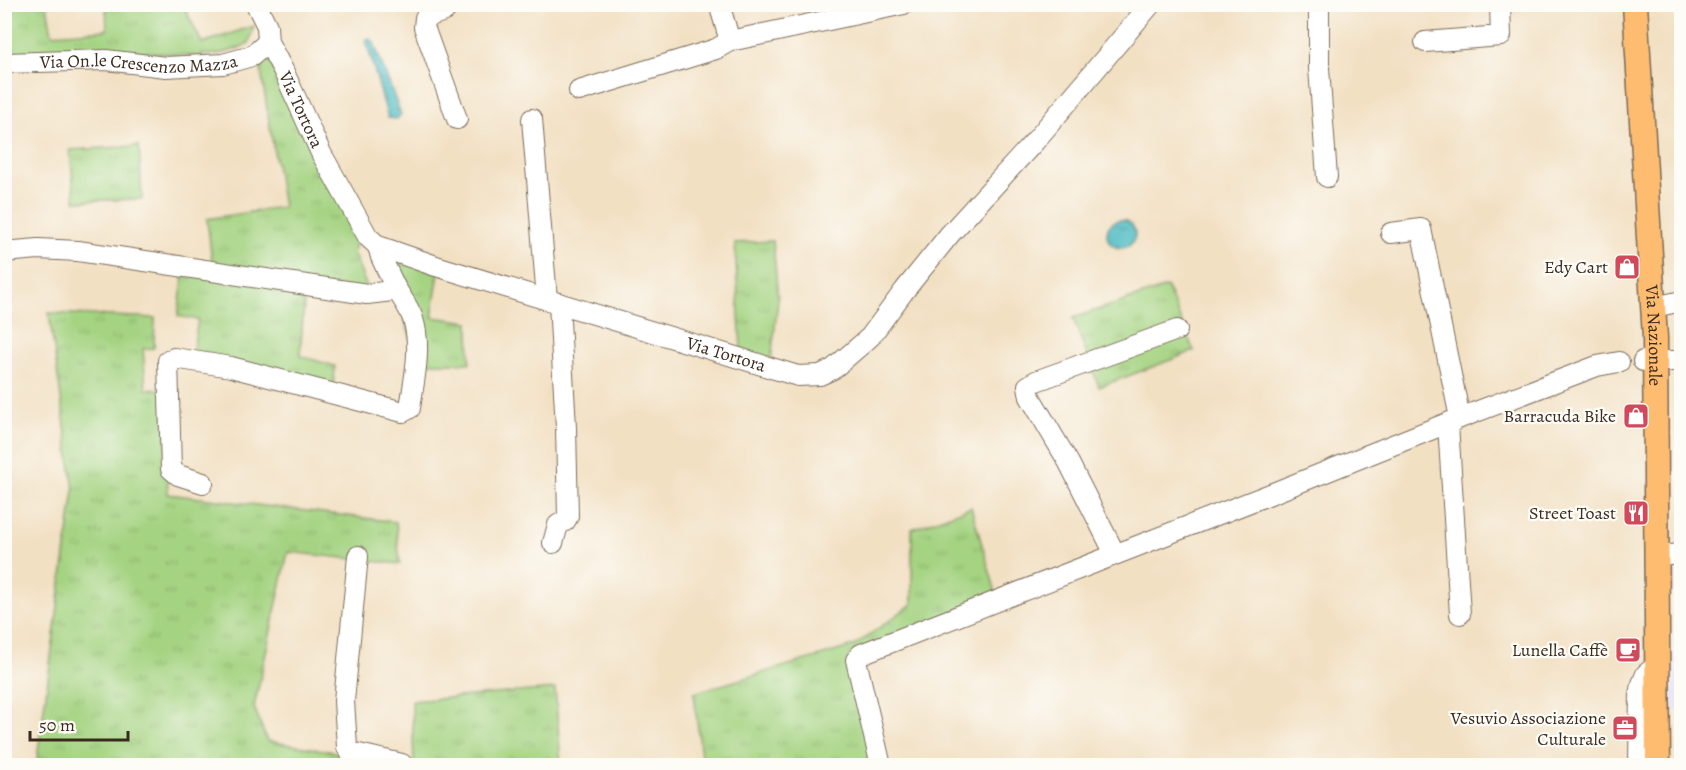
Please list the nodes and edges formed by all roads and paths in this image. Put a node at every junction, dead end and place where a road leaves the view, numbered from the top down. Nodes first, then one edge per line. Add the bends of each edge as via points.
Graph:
1 (256, 4) edge
2 (447, 4) edge
3 (719, 4) edge
4 (904, 4) edge
5 (1150, 4) edge
6 (1319, 4) edge
7 (1500, 4) edge
8 (1635, 4) edge
9 (730, 41) junction
10 (268, 42) junction
11 (1425, 42) dead end
12 (4, 63) edge
13 (579, 92) dead end
14 (457, 119) dead end
15 (532, 119) dead end
16 (1327, 177) dead end
17 (1392, 233) dead end
18 (378, 246) junction
19 (4, 252) edge
20 (394, 287) junction
21 (553, 301) junction
22 (1682, 301) edge
23 (1654, 307) junction
24 (1177, 330) dead end
25 (1649, 361) junction
26 (1682, 361) edge
27 (1619, 362) dead end
28 (1454, 421) junction
29 (203, 483) dead end
30 (553, 543) dead end
31 (1115, 554) junction
32 (1682, 554) edge
33 (357, 556) dead end
34 (1657, 556) junction
35 (1460, 614) dead end
36 (1658, 665) junction
37 (402, 765) edge
38 (881, 765) edge
39 (1639, 765) edge
40 (1658, 765) edge

1 - 10 street, Via Tortora via 267,26
2 - 14 street via 444,11 425,18 424,27
3 - 9 street
4 - 9 street
5 - 21 street, Via Tortora via 1012,168 950,234 870,337 833,369 820,375 798,376
6 - 16 street
7 - 11 street via 1501,36
8 - 23 main road, Via Nazionale
9 - 13 street
10 - 12 street, Via On.le Crescenzo Mazza via 252,56 223,64 166,67 106,60
10 - 18 street, Via Tortora via 332,173 368,237
15 - 21 street
17 - 28 street via 1421,229
18 - 20 street
18 - 21 street, Via Tortora
19 - 20 street via 78,251 367,294 392,291
20 - 29 street via 406,304 416,337 410,408 403,412 231,366 174,358 168,361 171,469
21 - 30 street via 566,428 568,516 558,525
22 - 23 street
23 - 25 main road, Via Nazionale
24 - 31 street via 1028,386 1030,397
25 - 26 street
25 - 34 main road, Via Nazionale
27 - 28 street via 1597,366
28 - 31 street
28 - 35 street
31 - 38 street via 861,654 856,660
32 - 34 street
33 - 37 street via 344,701 347,747 350,752
34 - 36 main road, Via Nazionale
36 - 39 street via 1646,674 1640,689
36 - 40 main road, Via Nazionale

